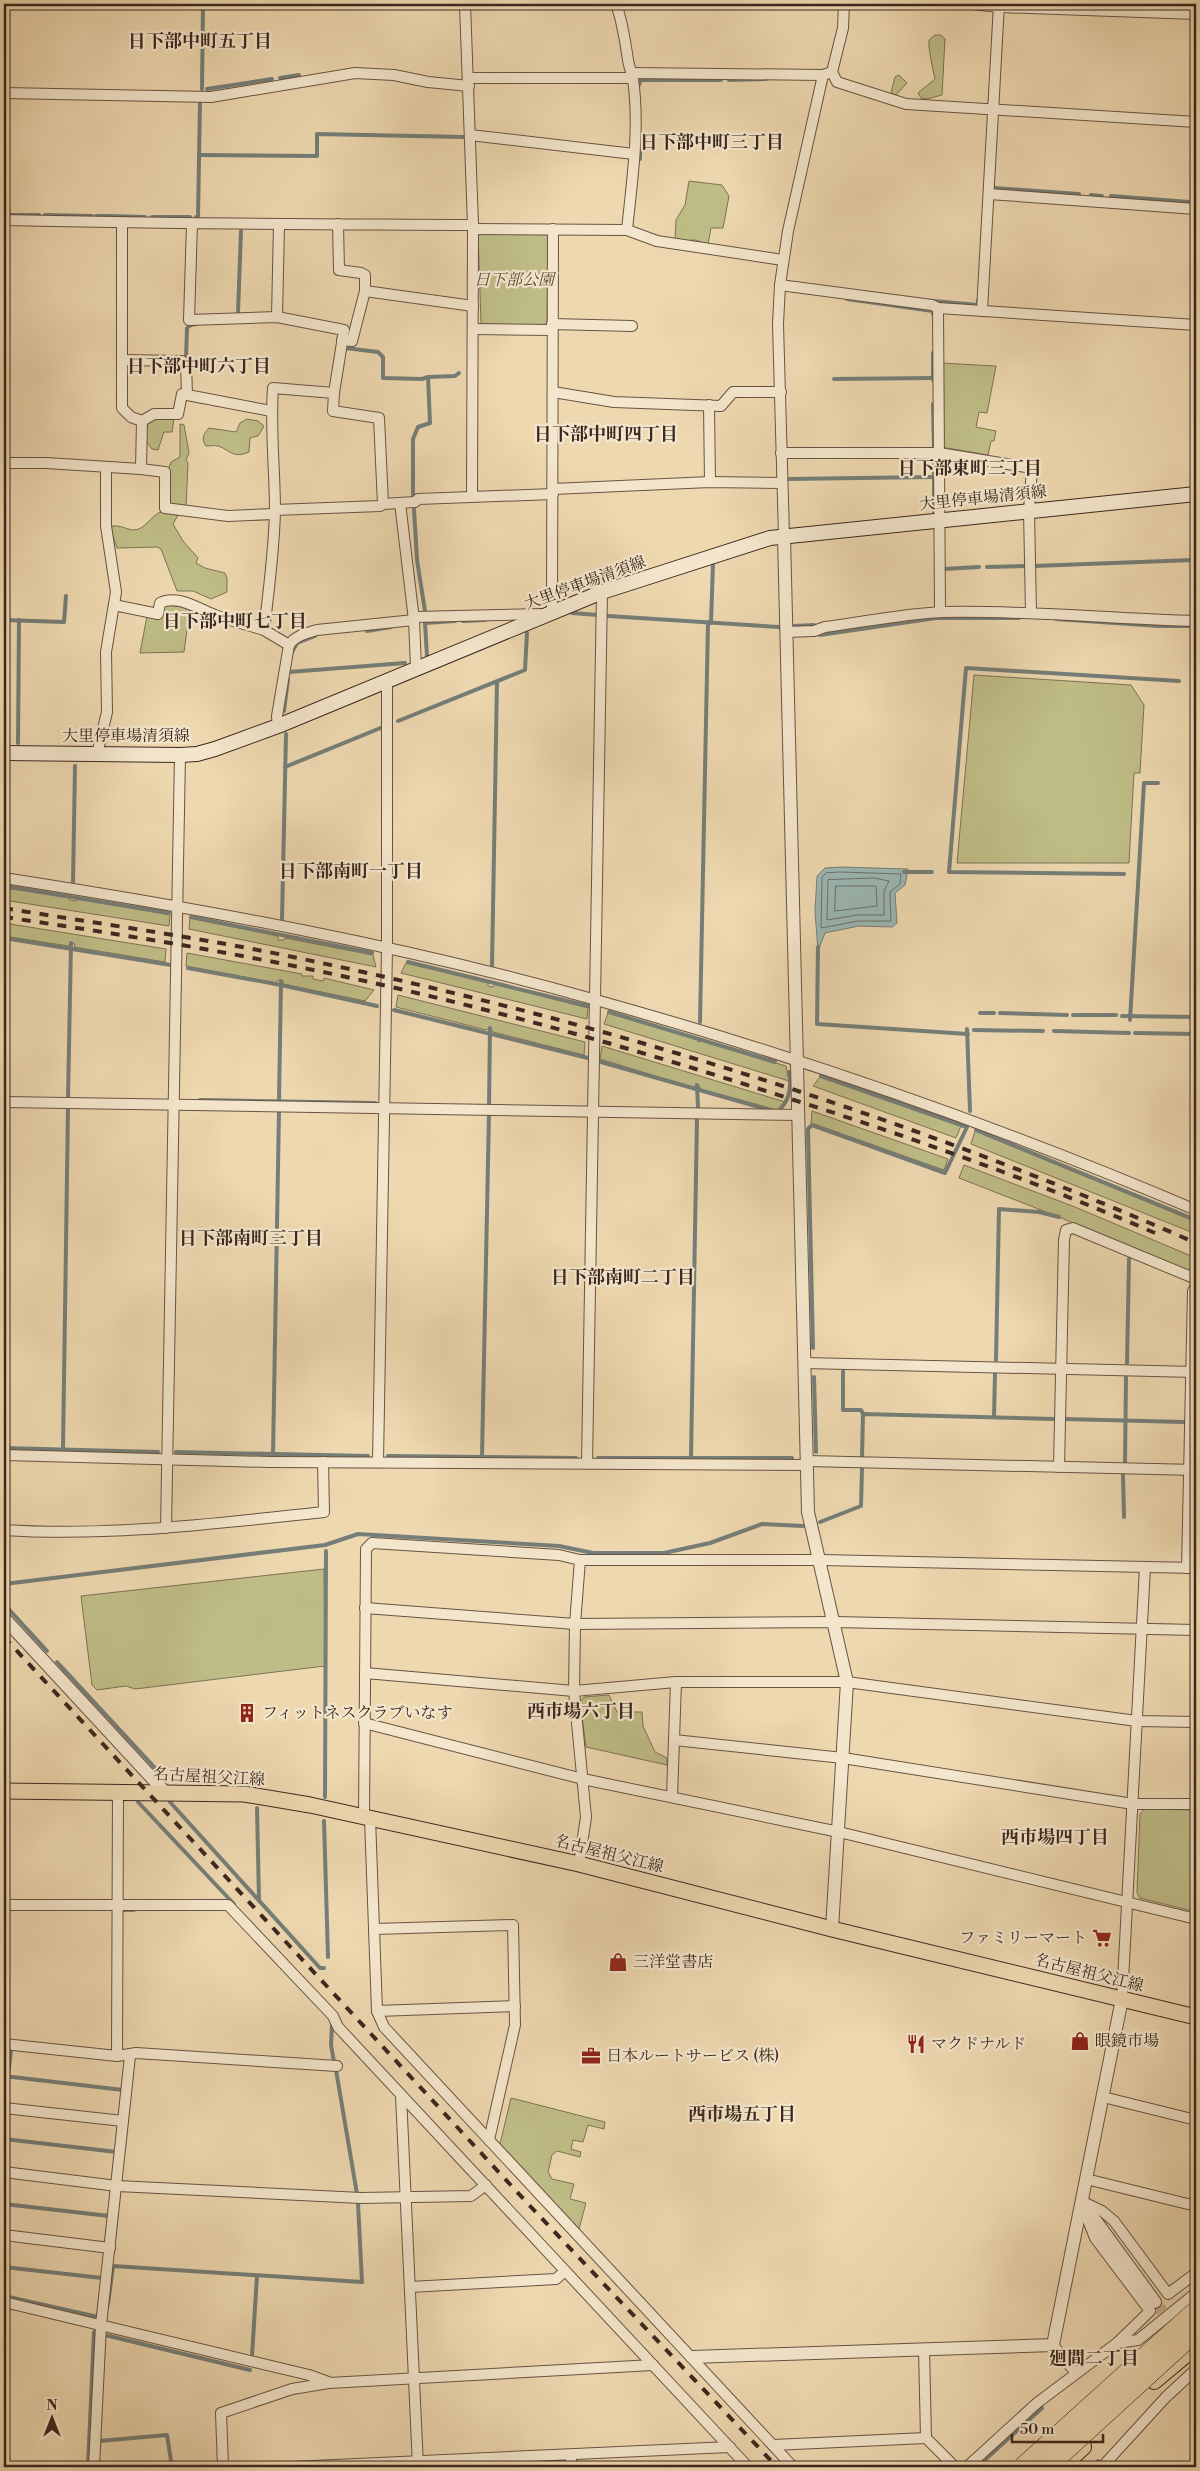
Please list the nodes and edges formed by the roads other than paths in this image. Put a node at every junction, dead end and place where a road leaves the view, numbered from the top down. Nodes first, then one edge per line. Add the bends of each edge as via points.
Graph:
1 (465, 4) edge
2 (616, 4) edge
3 (844, 4) edge
4 (972, 4) edge
5 (999, 6) edge
6 (1079, 7) edge
7 (1196, 14) edge
8 (827, 73) junction
9 (632, 76) junction
10 (469, 82) junction
11 (4, 92) edge
12 (993, 108) junction
13 (1196, 122) edge
14 (470, 135) junction
15 (634, 154) junction
16 (989, 194) junction
17 (1196, 208) edge
18 (4, 220) edge
19 (122, 223) junction
20 (192, 224) junction
21 (338, 224) junction
22 (279, 226) junction
23 (473, 227) junction
24 (553, 229) junction
25 (627, 230) junction
26 (784, 260) junction
27 (780, 284) junction
28 (364, 291) junction
29 (473, 306) junction
30 (938, 308) junction
31 (982, 311) junction
32 (277, 317) junction
33 (632, 326) dead end
34 (1196, 326) edge
35 (552, 327) junction
36 (473, 329) junction
37 (342, 340) junction
38 (122, 360) junction
39 (553, 392) junction
40 (781, 392) junction
41 (334, 393) junction
42 (187, 395) junction
43 (709, 405) junction
44 (271, 411) junction
45 (142, 421) junction
46 (782, 453) junction
47 (939, 453) junction
48 (4, 462) edge
49 (106, 467) junction
50 (142, 469) junction
51 (710, 482) junction
52 (782, 483) junction
53 (553, 492) junction
54 (1196, 494) edge
55 (472, 496) junction
56 (400, 503) junction
57 (383, 504) junction
58 (1029, 511) junction
59 (274, 512) junction
60 (939, 520) junction
61 (784, 536) junction
62 (602, 592) junction
63 (114, 605) junction
64 (940, 612) junction
65 (1031, 612) junction
66 (551, 613) junction
67 (1196, 613) edge
68 (414, 618) junction
69 (1196, 621) edge
70 (264, 630) junction
71 (787, 632) junction
72 (289, 645) junction
73 (416, 668) junction
74 (387, 681) junction
75 (278, 726) junction
76 (4, 753) edge
77 (97, 754) junction
78 (180, 755) junction
79 (4, 878) edge
80 (178, 907) junction
81 (387, 948) junction
82 (595, 999) junction
83 (797, 1060) junction
84 (4, 1102) edge
85 (174, 1104) junction
86 (384, 1107) junction
87 (594, 1110) junction
88 (799, 1115) junction
89 (1196, 1210) edge
90 (1196, 1279) edge
91 (1196, 1286) edge
92 (805, 1363) junction
93 (1061, 1368) junction
94 (1194, 1371) edge
95 (4, 1456) edge
96 (165, 1459) junction
97 (322, 1462) junction
98 (378, 1462) junction
99 (588, 1463) junction
100 (807, 1463) junction
101 (1059, 1467) junction
102 (1193, 1470) edge
103 (1192, 1509) edge
104 (166, 1528) junction
105 (4, 1530) edge
106 (580, 1560) junction
107 (820, 1560) junction
108 (1145, 1567) junction
109 (1191, 1568) edge
110 (365, 1608) junction
111 (4, 1618) edge
112 (835, 1622) junction
113 (575, 1624) junction
114 (1142, 1628) junction
115 (1196, 1630) edge
116 (365, 1673) junction
117 (676, 1682) junction
118 (847, 1682) junction
119 (574, 1691) junction
120 (1137, 1720) junction
121 (1196, 1722) edge
122 (364, 1723) junction
123 (674, 1740) junction
124 (843, 1758) junction
125 (583, 1779) junction
126 (4, 1791) edge
127 (118, 1791) junction
128 (164, 1791) junction
129 (672, 1797) junction
130 (1133, 1804) junction
131 (1196, 1804) edge
132 (367, 1817) junction
133 (839, 1832) junction
134 (580, 1864) junction
135 (1128, 1903) junction
136 (118, 1904) junction
137 (4, 1905) edge
138 (1196, 1919) edge
139 (374, 1929) junction
140 (832, 1929) junction
141 (1122, 1999) junction
142 (515, 2006) junction
143 (377, 2011) junction
144 (1196, 2017) edge
145 (4, 2044) edge
146 (116, 2056) junction
147 (130, 2056) junction
148 (338, 2066) dead end
149 (401, 2094) junction
150 (1103, 2097) junction
151 (4, 2108) edge
152 (1196, 2120) edge
153 (123, 2121) junction
154 (489, 2140) junction
155 (4, 2172) edge
156 (1086, 2179) junction
157 (486, 2185) junction
158 (117, 2186) junction
159 (406, 2198) junction
160 (1082, 2202) junction
161 (1196, 2206) edge
162 (4, 2235) edge
163 (110, 2248) junction
164 (565, 2271) junction
165 (1196, 2274) edge
166 (410, 2288) junction
167 (1196, 2293) edge
168 (4, 2302) edge
169 (1156, 2302) tunnel mouth
170 (1196, 2310) edge
171 (101, 2325) junction
172 (1196, 2332) edge
173 (1117, 2343) junction
174 (1053, 2345) junction
175 (1196, 2346) edge
176 (924, 2349) junction
177 (692, 2357) junction
178 (653, 2365) junction
179 (1164, 2372) junction
180 (1076, 2373) junction
181 (414, 2376) junction
182 (1196, 2377) edge
183 (329, 2383) junction
184 (1166, 2397) junction
185 (926, 2438) junction
186 (773, 2445) junction
187 (730, 2447) junction
188 (571, 2455) junction
189 (418, 2464) edge
190 (94, 2467) edge
191 (223, 2467) edge
192 (291, 2467) edge
193 (571, 2467) edge
194 (748, 2467) edge
195 (793, 2467) edge
196 (954, 2467) edge
197 (967, 2467) edge
198 (1022, 2467) edge
199 (1048, 2467) edge
200 (1061, 2467) edge
201 (1102, 2467) edge

1 - 10 street
2 - 9 street via 623,21
3 - 8 street via 843,28
4 - 5 street
5 - 6 street
5 - 12 street
6 - 7 street
8 - 9 street
8 - 12 street via 837,82 906,104
8 - 26 street
9 - 10 street
9 - 15 street
10 - 11 street via 428,82 394,75 355,73 210,97
10 - 14 street
12 - 13 street
12 - 16 street
14 - 15 street
14 - 23 street
15 - 25 street
16 - 17 street
16 - 31 street
18 - 19 street
19 - 20 street
19 - 38 street
20 - 22 street
20 - 32 street via 189,320
21 - 22 street
21 - 23 street
21 - 28 street via 339,270 361,273
22 - 32 street
23 - 24 street
23 - 29 street
24 - 25 street
24 - 35 street
25 - 26 street via 656,241
26 - 27 street
27 - 30 street
27 - 40 street
28 - 29 street
28 - 37 street via 352,341
29 - 36 street
30 - 31 street
30 - 47 street
31 - 34 street
32 - 37 street via 344,330
33 - 35 street
35 - 36 street
35 - 39 street
36 - 55 street
37 - 41 street
38 - 42 street via 182,361 186,364
38 - 45 street via 122,408 130,417
39 - 43 street via 614,402
39 - 53 street
40 - 43 street via 732,392 721,406
40 - 46 street
41 - 44 street via 273,388
41 - 57 street via 333,411 379,418
42 - 44 street
42 - 45 street via 182,394 178,414 154,414
43 - 51 street
44 - 59 street
45 - 50 street
46 - 47 street
46 - 52 street
47 - 58 street via 1032,468
47 - 60 street
48 - 49 street
49 - 50 street
49 - 63 street via 106,526 115,577
50 - 59 street via 164,472 165,508 228,516
51 - 52 street
51 - 53 street
52 - 61 street
53 - 55 street
53 - 66 street
54 - 58 main road, 大里停車場清須線
55 - 56 street via 418,498 415,502
56 - 57 street
56 - 68 street
57 - 59 street
58 - 60 main road, 大里停車場清須線
58 - 65 street
59 - 70 street via 273,558
60 - 61 main road, 大里停車場清須線
60 - 64 street
61 - 62 main road, 大里停車場清須線
61 - 71 street
62 - 66 main road, 大里停車場清須線
62 - 82 street
63 - 70 street via 158,614 160,603 166,600 194,605
63 - 77 street via 106,652 107,712
64 - 65 street
64 - 71 street via 814,631
65 - 69 street
66 - 68 street
66 - 73 main road, 大里停車場清須線
67 - 69 street
68 - 72 street via 317,630 303,634
68 - 73 street
70 - 72 street
71 - 83 street
72 - 75 street
73 - 74 main road, 大里停車場清須線
74 - 75 main road, 大里停車場清須線
74 - 81 street
75 - 78 main road, 大里停車場清須線 via 215,749
76 - 77 main road, 大里停車場清須線
77 - 78 main road, 大里停車場清須線
78 - 80 street
79 - 80 street
80 - 81 street
80 - 85 street
81 - 82 street
81 - 86 street
82 - 83 street
82 - 87 street
83 - 88 street
83 - 89 street via 974,1122
84 - 85 street
85 - 86 street
85 - 96 street
86 - 87 street
86 - 98 street
87 - 88 street
87 - 99 street
88 - 92 street
90 - 93 street via 1073,1228 1066,1230
91 - 94 street via 1193,1291
92 - 93 street
92 - 100 street
93 - 94 street
93 - 101 street
94 - 102 street
95 - 96 street
96 - 97 street
96 - 104 street
97 - 98 street
97 - 104 street via 324,1512
98 - 99 street
99 - 100 street
100 - 101 street
100 - 107 street via 808,1512
101 - 102 street
102 - 103 street
103 - 109 street
104 - 105 street via 40,1533
106 - 107 street
106 - 110 street via 559,1555 372,1542 366,1549
106 - 113 street
107 - 108 street
107 - 112 street
108 - 109 street
108 - 114 street
110 - 113 street
110 - 116 street
111 - 128 street
112 - 113 street
112 - 114 street
112 - 118 street
113 - 119 street
114 - 115 street
114 - 120 street
116 - 119 street
116 - 122 street
117 - 118 street
117 - 119 street
117 - 123 street
118 - 120 street
118 - 124 street
119 - 125 street
120 - 121 street
120 - 130 street
122 - 125 street
122 - 132 street
123 - 124 street
123 - 129 street
124 - 130 street
124 - 133 street
125 - 129 street
125 - 134 street via 586,1817
126 - 127 main road, 名古屋祖父江線
127 - 128 main road, 名古屋祖父江線
127 - 136 street
128 - 132 main road, 名古屋祖父江線 via 244,1794
129 - 133 street
130 - 131 street
130 - 135 street
132 - 134 main road, 名古屋祖父江線
132 - 139 street
133 - 135 street
133 - 140 street
134 - 140 main road, 名古屋祖父江線
135 - 138 street
135 - 141 street
136 - 137 street
136 - 146 street
136 - 149 street via 228,1905 333,2016 338,2027
139 - 142 street via 513,1925
139 - 143 street
140 - 141 main road, 名古屋祖父江線
141 - 144 main road, 名古屋祖父江線
141 - 150 street
142 - 143 street
142 - 154 street via 515,2024
143 - 154 street via 384,2026
145 - 146 street
146 - 147 street
147 - 148 street via 136,2053
147 - 153 street
149 - 157 street
149 - 159 street
150 - 152 street
150 - 156 street
151 - 153 street
153 - 158 street
154 - 177 street
155 - 158 street
156 - 160 street
156 - 161 street
157 - 159 street via 471,2196
157 - 164 street
158 - 159 street
158 - 163 street
159 - 166 street
160 - 165 street via 1114,2221 1168,2294
160 - 169 street
160 - 173 street via 1094,2238 1150,2311
160 - 174 street
162 - 163 street
163 - 171 street
164 - 166 street via 556,2279
164 - 178 street
166 - 181 street
167 - 173 street via 1138,2340
168 - 171 street
170 - 198 highway, bridge
171 - 183 street via 309,2375
171 - 190 street
172 - 199 highway, bridge
173 - 180 street
174 - 176 street
174 - 180 street
175 - 179 highway
176 - 177 street
176 - 185 street
177 - 186 street
178 - 181 street
178 - 187 street
179 - 184 street
179 - 200 highway
180 - 197 street via 1037,2403
181 - 183 street
181 - 189 street
182 - 184 street via 1193,2372
183 - 191 street via 292,2389 221,2413
184 - 201 street
185 - 186 street
185 - 196 street
186 - 195 street
187 - 188 street
187 - 194 street
188 - 189 street
188 - 193 street
189 - 192 street

